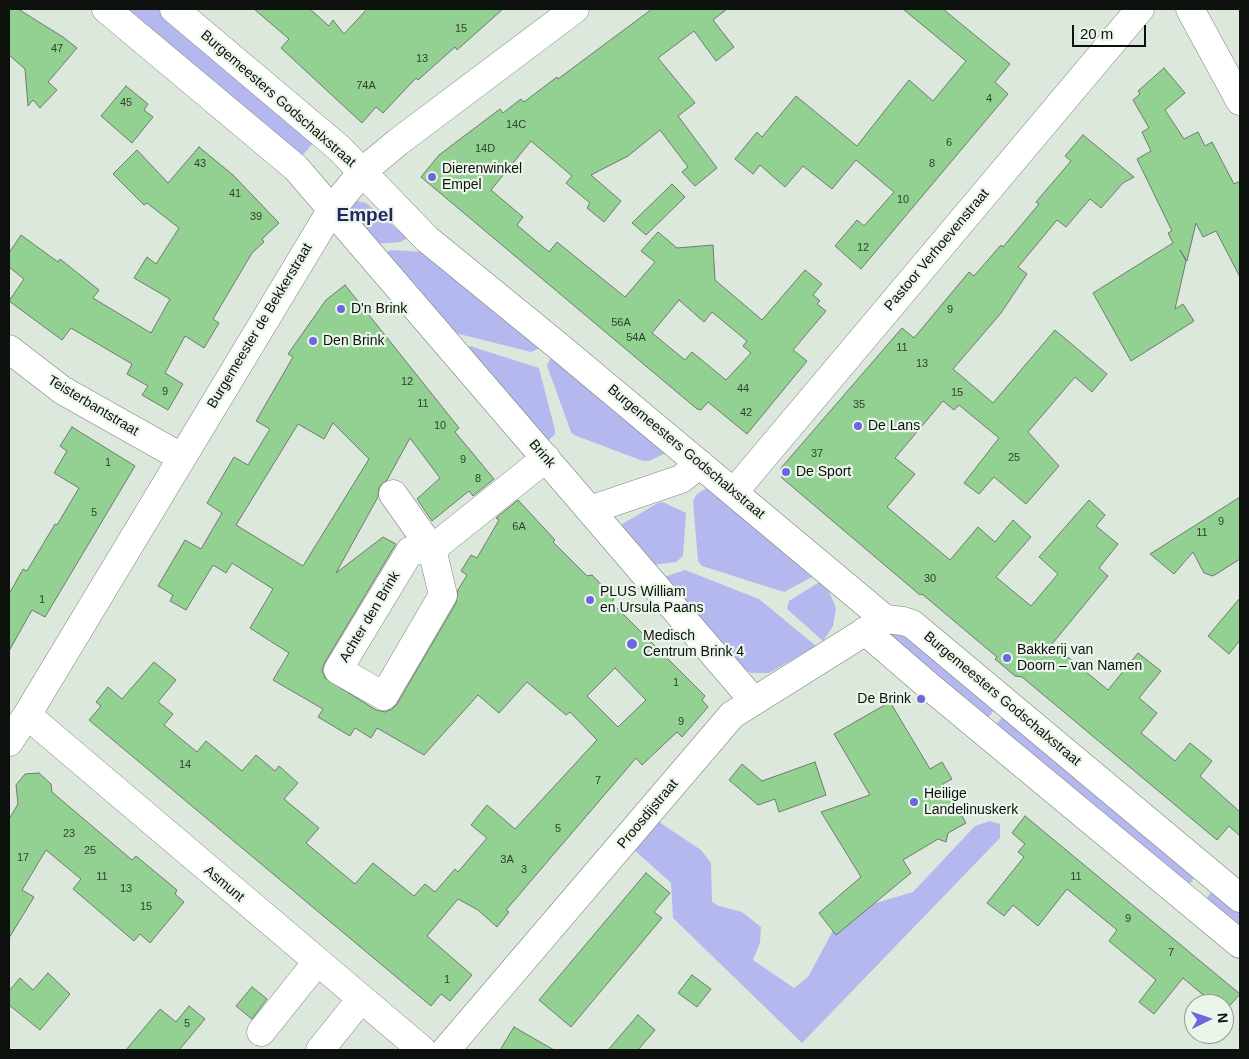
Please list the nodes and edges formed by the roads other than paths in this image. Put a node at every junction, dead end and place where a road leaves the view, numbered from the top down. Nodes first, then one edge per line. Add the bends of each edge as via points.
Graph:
1 (106, 9) edge
2 (174, 9) edge
3 (575, 9) edge
4 (1140, 9) edge
5 (1190, 9) edge
6 (1240, 101) edge
7 (362, 172) junction
8 (332, 209) junction
9 (9, 350) edge
10 (181, 457) junction
11 (546, 458) junction
12 (700, 464) junction
13 (734, 492) junction
14 (393, 494) dead end
15 (590, 510) junction
16 (432, 549) junction
17 (875, 625) junction
18 (753, 700) junction
19 (27, 715) junction
20 (9, 742) edge
21 (1218, 868) junction
22 (1240, 898) edge
23 (1184, 905) junction
24 (1240, 944) edge
25 (317, 962) junction
26 (361, 999) junction
27 (261, 1032) dead end
28 (407, 1045) edge
29 (320, 1050) edge
30 (446, 1050) edge

1 - 8 street via 296,168
2 - 7 street, Burgemeesters Godschalxstraat via 339,148
3 - 7 street, Burgemeester de Bekkerstraat
4 - 13 street, Pastoor Verhoevenstraat
5 - 6 street
7 - 8 street, Burgemeester de Bekkerstraat
7 - 12 street, Burgemeesters Godschalxstraat via 427,239
8 - 10 street, Burgemeester de Bekkerstraat
8 - 11 street, Brink
9 - 10 street, Teisterbantstraat via 62,390
10 - 19 street, Burgemeester de Bekkerstraat
11 - 15 street, Brink
11 - 16 street, Achter den Brink
12 - 13 street, Burgemeesters Godschalxstraat
12 - 15 street via 681,479
13 - 17 street, Burgemeesters Godschalxstraat
14 - 16 street
15 - 18 street, Brink
16 - 16 street, Achter den Brink via 443,595 384,696 338,670 410,551
17 - 18 street, Proosdijstraat
17 - 21 street, Burgemeesters Godschalxstraat via 903,620 912,624
17 - 23 street, Burgemeesters Godschalxstraat via 930,687
18 - 30 street, Proosdijstraat via 732,715
19 - 20 street, Burgemeester de Bekkerstraat
19 - 25 street, Asmunt
21 - 22 street, Burgemeesters Godschalxstraat
21 - 23 street
23 - 24 street, Burgemeesters Godschalxstraat
25 - 26 street, Asmunt
25 - 27 street
26 - 28 street, Asmunt
26 - 29 street

